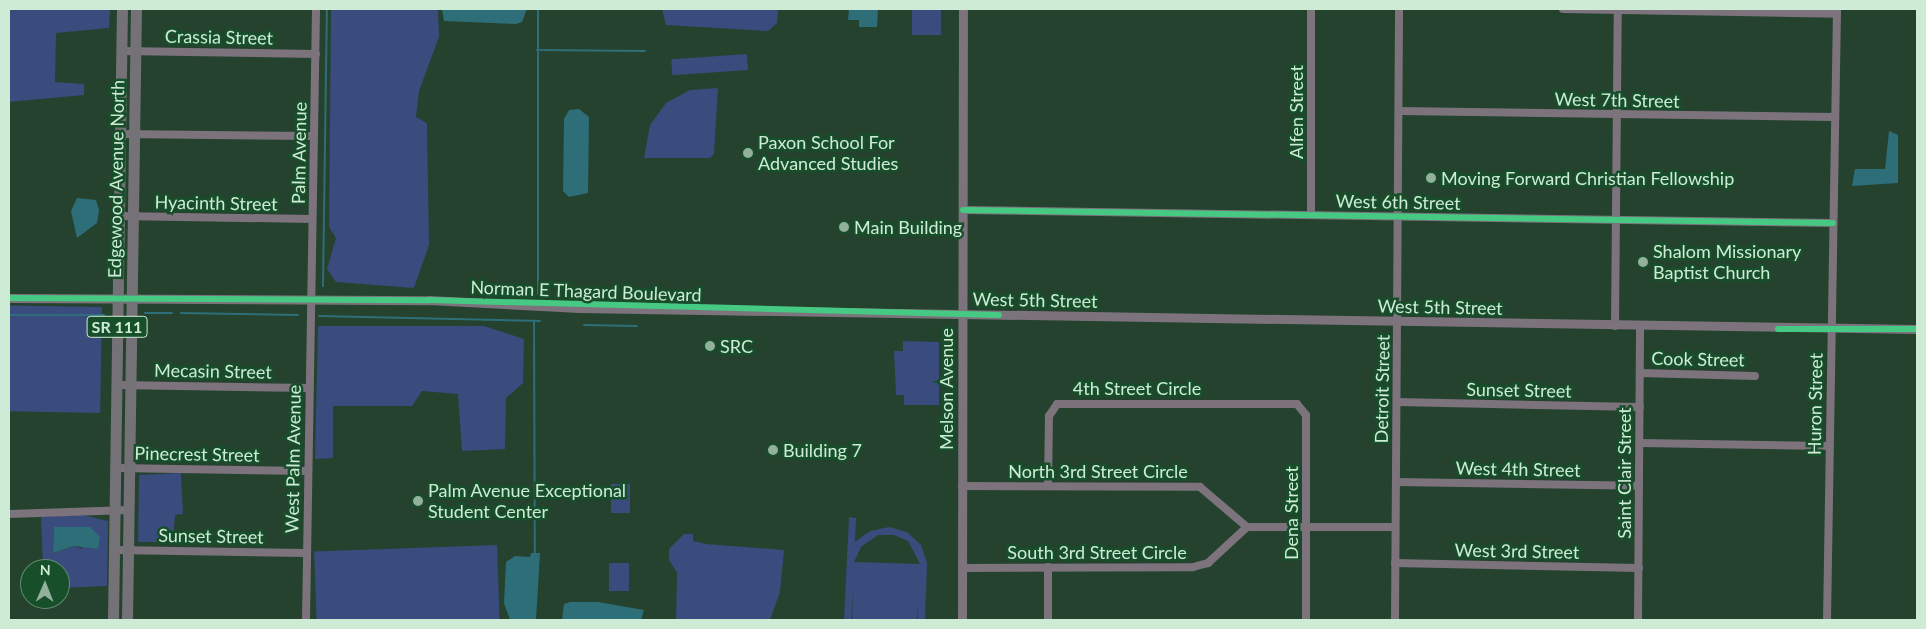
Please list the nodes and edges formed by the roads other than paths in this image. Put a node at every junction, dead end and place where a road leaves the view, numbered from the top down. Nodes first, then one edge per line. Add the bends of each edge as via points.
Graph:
1 (122, 9) edge
2 (136, 9) edge
3 (316, 9) edge
4 (963, 9) edge
5 (1311, 9) edge
6 (1399, 9) edge
7 (1563, 9) edge
8 (1618, 9) edge
9 (1837, 11) edge
10 (121, 51) junction
11 (135, 51) junction
12 (316, 54) junction
13 (1399, 111) junction
14 (1616, 114) junction
15 (1835, 117) junction
16 (120, 134) junction
17 (134, 134) junction
18 (314, 136) junction
19 (963, 210) junction
20 (1311, 215) junction
21 (119, 216) junction
22 (133, 216) junction
23 (1398, 217) junction
24 (312, 220) junction
25 (1616, 220) junction
26 (1833, 223) junction
27 (132, 296) junction
28 (118, 297) junction
29 (9, 298) edge
30 (311, 299) junction
31 (962, 315) junction
32 (1397, 322) junction
33 (1615, 326) junction
34 (1640, 326) junction
35 (1831, 329) junction
36 (1917, 329) edge
37 (1640, 373) junction
38 (1755, 376) dead end
39 (116, 385) junction
40 (130, 385) junction
41 (309, 388) junction
42 (1396, 402) junction
43 (1301, 407) joint
44 (1640, 407) junction
45 (1640, 443) junction
46 (1829, 446) junction
47 (115, 468) junction
48 (129, 468) junction
49 (308, 471) junction
50 (1396, 482) junction
51 (962, 486) junction
52 (1048, 486) junction
53 (1639, 486) junction
54 (128, 510) junction
55 (115, 511) junction
56 (9, 514) edge
57 (1247, 527) junction
58 (1306, 527) junction
59 (1395, 527) junction
60 (114, 550) junction
61 (128, 550) junction
62 (307, 553) junction
63 (1395, 563) junction
64 (962, 568) junction
65 (1048, 568) junction
66 (1639, 568) junction
67 (114, 620) edge
68 (127, 620) edge
69 (306, 620) edge
70 (962, 620) edge
71 (1048, 620) edge
72 (1306, 620) edge
73 (1395, 620) edge
74 (1638, 620) edge
75 (1827, 620) edge

1 - 10 main road, Edgewood Avenue North / SR 111
2 - 11 main road, Edgewood Avenue North / SR 111
3 - 12 street, Palm Avenue
4 - 19 street, Melson Avenue
5 - 20 street, Alfen Street
6 - 13 street, Detroit Street
7 - 8 street
8 - 9 street
8 - 14 street
9 - 15 street, Huron Street
10 - 11 street, Crassia Street
10 - 16 main road, Edgewood Avenue North / SR 111
11 - 12 street, Crassia Street
11 - 17 main road, Edgewood Avenue North / SR 111
12 - 18 street, Palm Avenue
13 - 14 street, West 7th Street
13 - 23 street, Detroit Street
14 - 15 street, West 7th Street
14 - 25 street
15 - 26 street, Huron Street
16 - 17 street
16 - 21 main road, Edgewood Avenue North / SR 111
17 - 18 street
17 - 22 main road, Edgewood Avenue North / SR 111
18 - 24 street, Palm Avenue
19 - 20 street, West 6th Street
19 - 31 street, Melson Avenue
20 - 23 street, West 6th Street
21 - 22 street, Hyacinth Street
21 - 28 main road, Edgewood Avenue North / SR 111
22 - 24 street, Hyacinth Street
22 - 27 main road, Edgewood Avenue North / SR 111
23 - 25 street, West 6th Street
23 - 32 street, Detroit Street
24 - 30 street, Palm Avenue
25 - 26 street, West 6th Street
25 - 33 street
26 - 35 street, Huron Street
27 - 28 street, Norman E Thagard Boulevard
27 - 30 street, Norman E Thagard Boulevard
27 - 40 main road, Edgewood Avenue North / SR 111
28 - 29 street
28 - 39 main road, Edgewood Avenue North / SR 111
30 - 31 street, Norman E Thagard Boulevard
30 - 41 street, West Palm Avenue
31 - 32 street, West 5th Street
31 - 51 street, Melson Avenue
32 - 33 street, West 5th Street
32 - 42 street, Detroit Street
33 - 34 street, West 5th Street
34 - 35 street, West 5th Street
34 - 37 street, Saint Clair Street
35 - 36 street, West 5th Street
35 - 46 street, Huron Street
37 - 38 street, Cook Street
37 - 44 street, Saint Clair Street
39 - 40 street, Mecasin Street
39 - 47 main road, Edgewood Avenue North / SR 111
40 - 41 street, Mecasin Street
40 - 48 main road, Edgewood Avenue North / SR 111
41 - 49 street, West Palm Avenue
42 - 44 street, Sunset Street
42 - 50 street, Detroit Street
43 - 52 street, 4th Street Circle via 1057,404 1048,416
43 - 58 street, Dena Street via 1306,415
44 - 45 street, Saint Clair Street
45 - 46 street
45 - 53 street, Saint Clair Street
46 - 75 street, Huron Street
47 - 48 street, Pinecrest Street
47 - 55 main road, Edgewood Avenue North / SR 111
48 - 49 street, Pinecrest Street
48 - 54 main road, Edgewood Avenue North / SR 111
49 - 62 street, West Palm Avenue
50 - 53 street, West 4th Street
50 - 59 street, Detroit Street
51 - 52 street, North 3rd Street Circle
51 - 64 street, Melson Avenue
52 - 57 street, North 3rd Street Circle via 1206,488
53 - 66 street, Saint Clair Street
54 - 55 street
54 - 61 main road, Edgewood Avenue North / SR 111
55 - 56 street
55 - 60 main road, Edgewood Avenue North / SR 111
57 - 58 street
57 - 65 street, South 3rd Street Circle via 1200,566
58 - 59 street
58 - 72 street, Dena Street
59 - 63 street, Detroit Street
60 - 61 street, Sunset Street
60 - 67 main road, Edgewood Avenue North / SR 111
61 - 62 street, Sunset Street
61 - 68 main road, Edgewood Avenue North / SR 111
62 - 69 street, West Palm Avenue
63 - 66 street, West 3rd Street
63 - 73 street, Detroit Street
64 - 65 street, South 3rd Street Circle
64 - 70 street, Melson Avenue
65 - 71 street
66 - 74 street, Saint Clair Street

